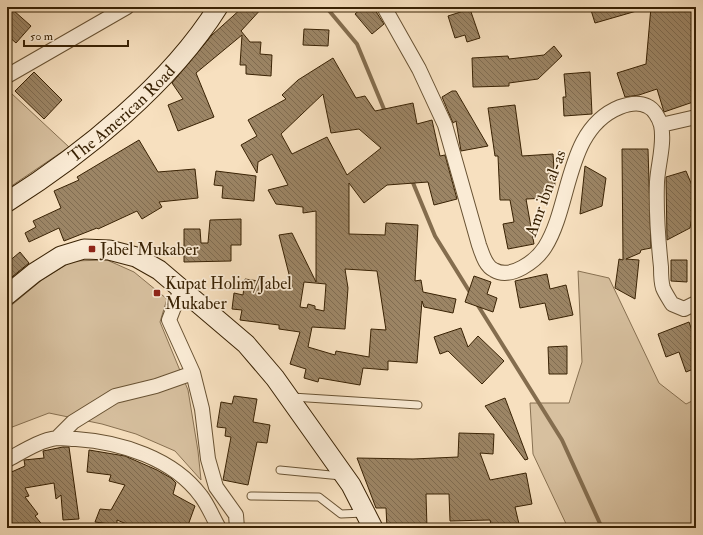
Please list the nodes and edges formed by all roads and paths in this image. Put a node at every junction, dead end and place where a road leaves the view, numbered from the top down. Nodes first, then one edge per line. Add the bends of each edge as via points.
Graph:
1 (127, 7) edge
2 (218, 7) edge
3 (384, 7) edge
4 (7, 76) edge
5 (696, 117) edge
6 (661, 125) junction
7 (7, 202) edge
8 (182, 289) junction
9 (7, 295) edge
10 (696, 302) edge
11 (193, 373) junction
12 (288, 397) junction
13 (418, 405) dead end
14 (57, 438) junction
15 (7, 460) edge
16 (280, 470) dead end
17 (344, 476) junction
18 (252, 496) dead end
19 (369, 520) edge
20 (219, 528) edge
21 (237, 528) edge

1 - 4 street
2 - 7 street, The American Road via 198,36 146,94 75,156
3 - 6 street, Amr ibn al-as via 419,69 445,124 479,244 486,262 494,270 506,273 518,270 545,247 557,219 574,161 589,131 601,119 629,104 647,106 657,114
5 - 6 street
6 - 10 street via 657,182 658,242 663,287 672,304 684,309
8 - 9 street via 159,270 136,257 109,250 84,249 61,256 34,273
8 - 11 street via 169,320
8 - 12 street via 246,344
11 - 14 street via 156,386 115,396 73,422
11 - 21 street via 202,409 208,459 216,487 236,515
12 - 13 lane
12 - 17 street
14 - 15 street via 28,448
14 - 20 street via 92,440 126,448 156,460 187,481 201,496
16 - 17 lane
17 - 19 street
18 - 19 lane via 319,497 342,514

